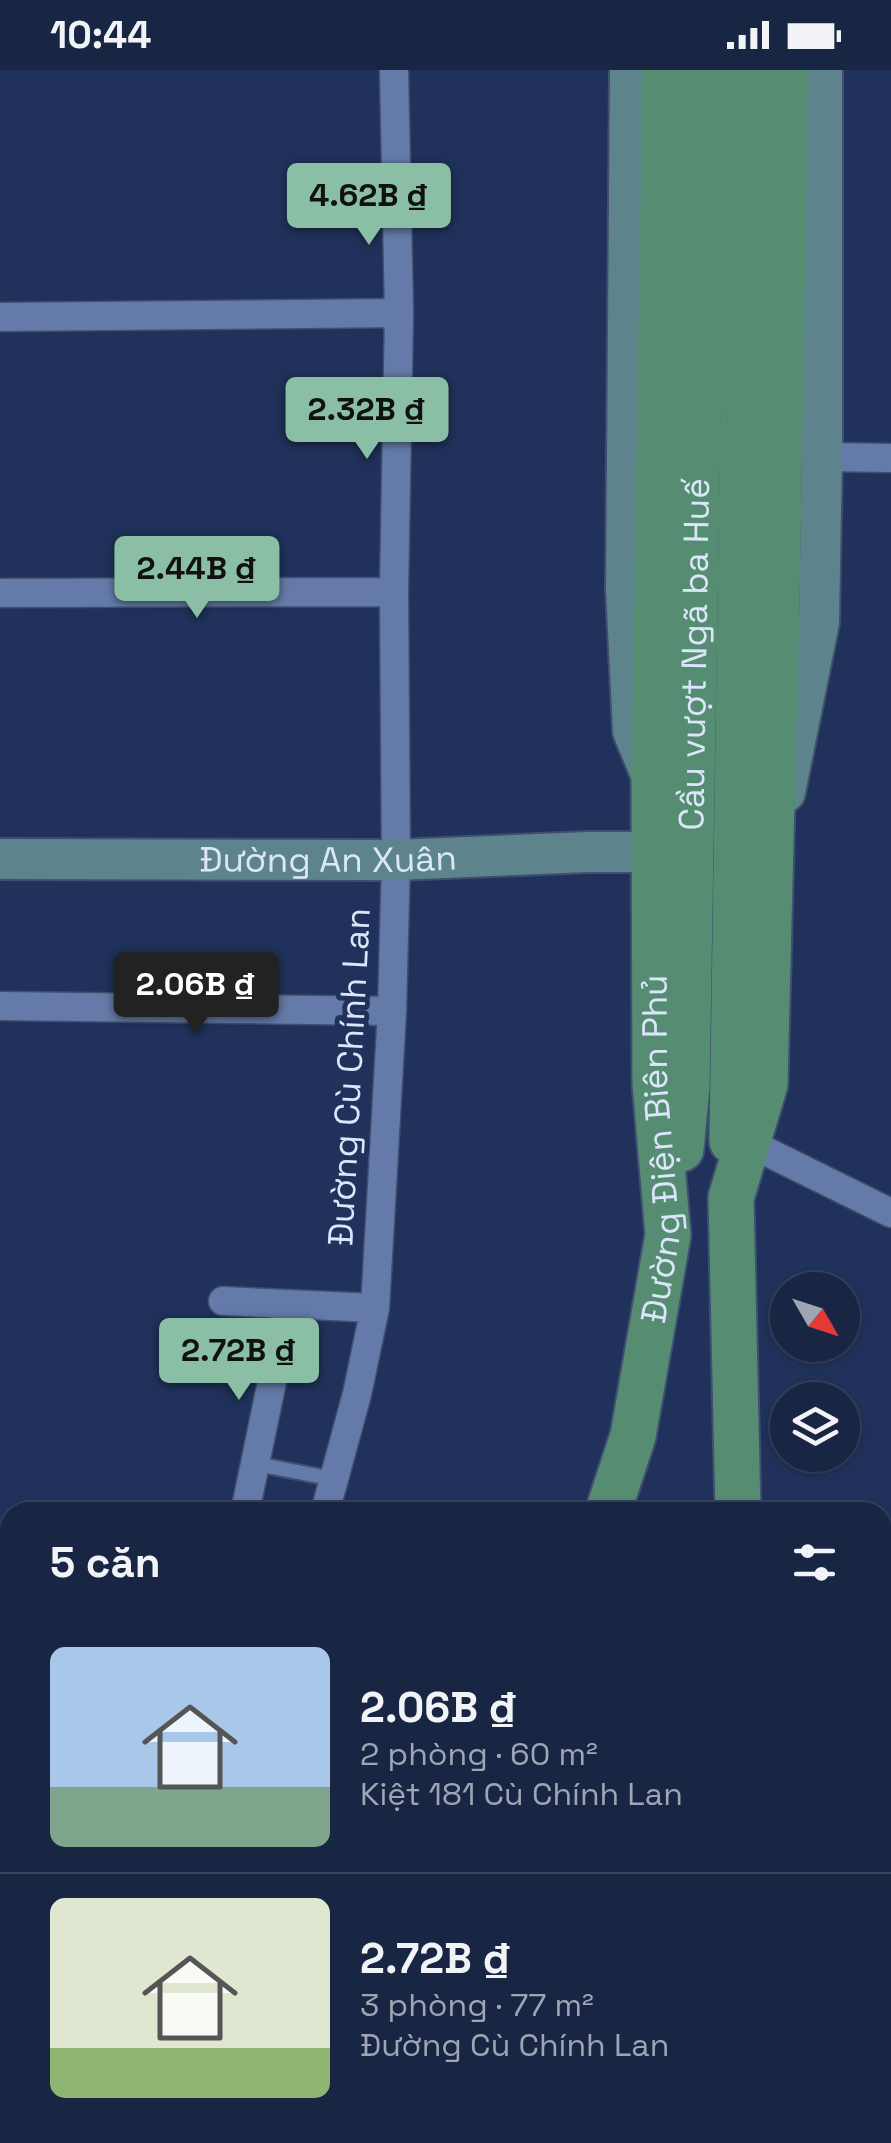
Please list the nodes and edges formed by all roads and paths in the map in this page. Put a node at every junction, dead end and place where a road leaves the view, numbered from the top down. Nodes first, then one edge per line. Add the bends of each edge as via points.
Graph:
1 (394, 70) edge
2 (630, 70) edge
3 (665, 70) edge
4 (704, 70) edge
5 (748, 70) edge
6 (786, 70) edge
7 (822, 70) edge
8 (399, 314) junction
9 (0, 318) edge
10 (822, 457) junction
11 (891, 458) edge
12 (394, 592) junction
13 (0, 593) edge
14 (654, 782) junction
15 (654, 852) junction
16 (0, 860) edge
17 (396, 860) junction
18 (770, 870) junction
19 (0, 1006) edge
20 (392, 1011) junction
21 (747, 1142) junction
22 (732, 1198) junction
23 (891, 1213) edge
24 (668, 1235) junction
25 (223, 1302) dead end
26 (288, 1304) junction
27 (375, 1308) junction
28 (256, 1464) junction
29 (334, 1479) junction
30 (246, 1502) edge
31 (328, 1502) edge
32 (611, 1502) edge
33 (738, 1502) edge

1 - 8 street, Đường Cù Chính Lan
2 - 14 street via 626,589 633,730
3 - 14 main road, Cầu vượt Ngã ba Huế
4 - 24 main road, Cầu vượt Ngã ba Huế via 687,1087
5 - 22 main road, Cầu vượt Ngã ba Huế
6 - 18 main road
7 - 10 street
8 - 9 street
8 - 12 street, Đường Cù Chính Lan
10 - 11 street
10 - 18 street via 819,622
12 - 13 street
12 - 17 street, Đường Cù Chính Lan
14 - 15 main road, Đường Điện Biên Phủ
15 - 17 street, Đường An Xuân
15 - 24 main road, Đường Điện Biên Phủ via 655,1083
16 - 17 street, Đường An Xuân
17 - 20 street, Đường Cù Chính Lan
18 - 21 main road via 765,1084
19 - 20 street
20 - 27 street, Đường Cù Chính Lan
21 - 22 main road
21 - 23 street
22 - 33 main road
24 - 32 main road, Đường Điện Biên Phủ via 634,1436
25 - 26 street
26 - 27 street
26 - 28 street
27 - 29 street, Đường Cù Chính Lan
28 - 29 lane
28 - 30 street
29 - 31 street, Đường Cù Chính Lan

